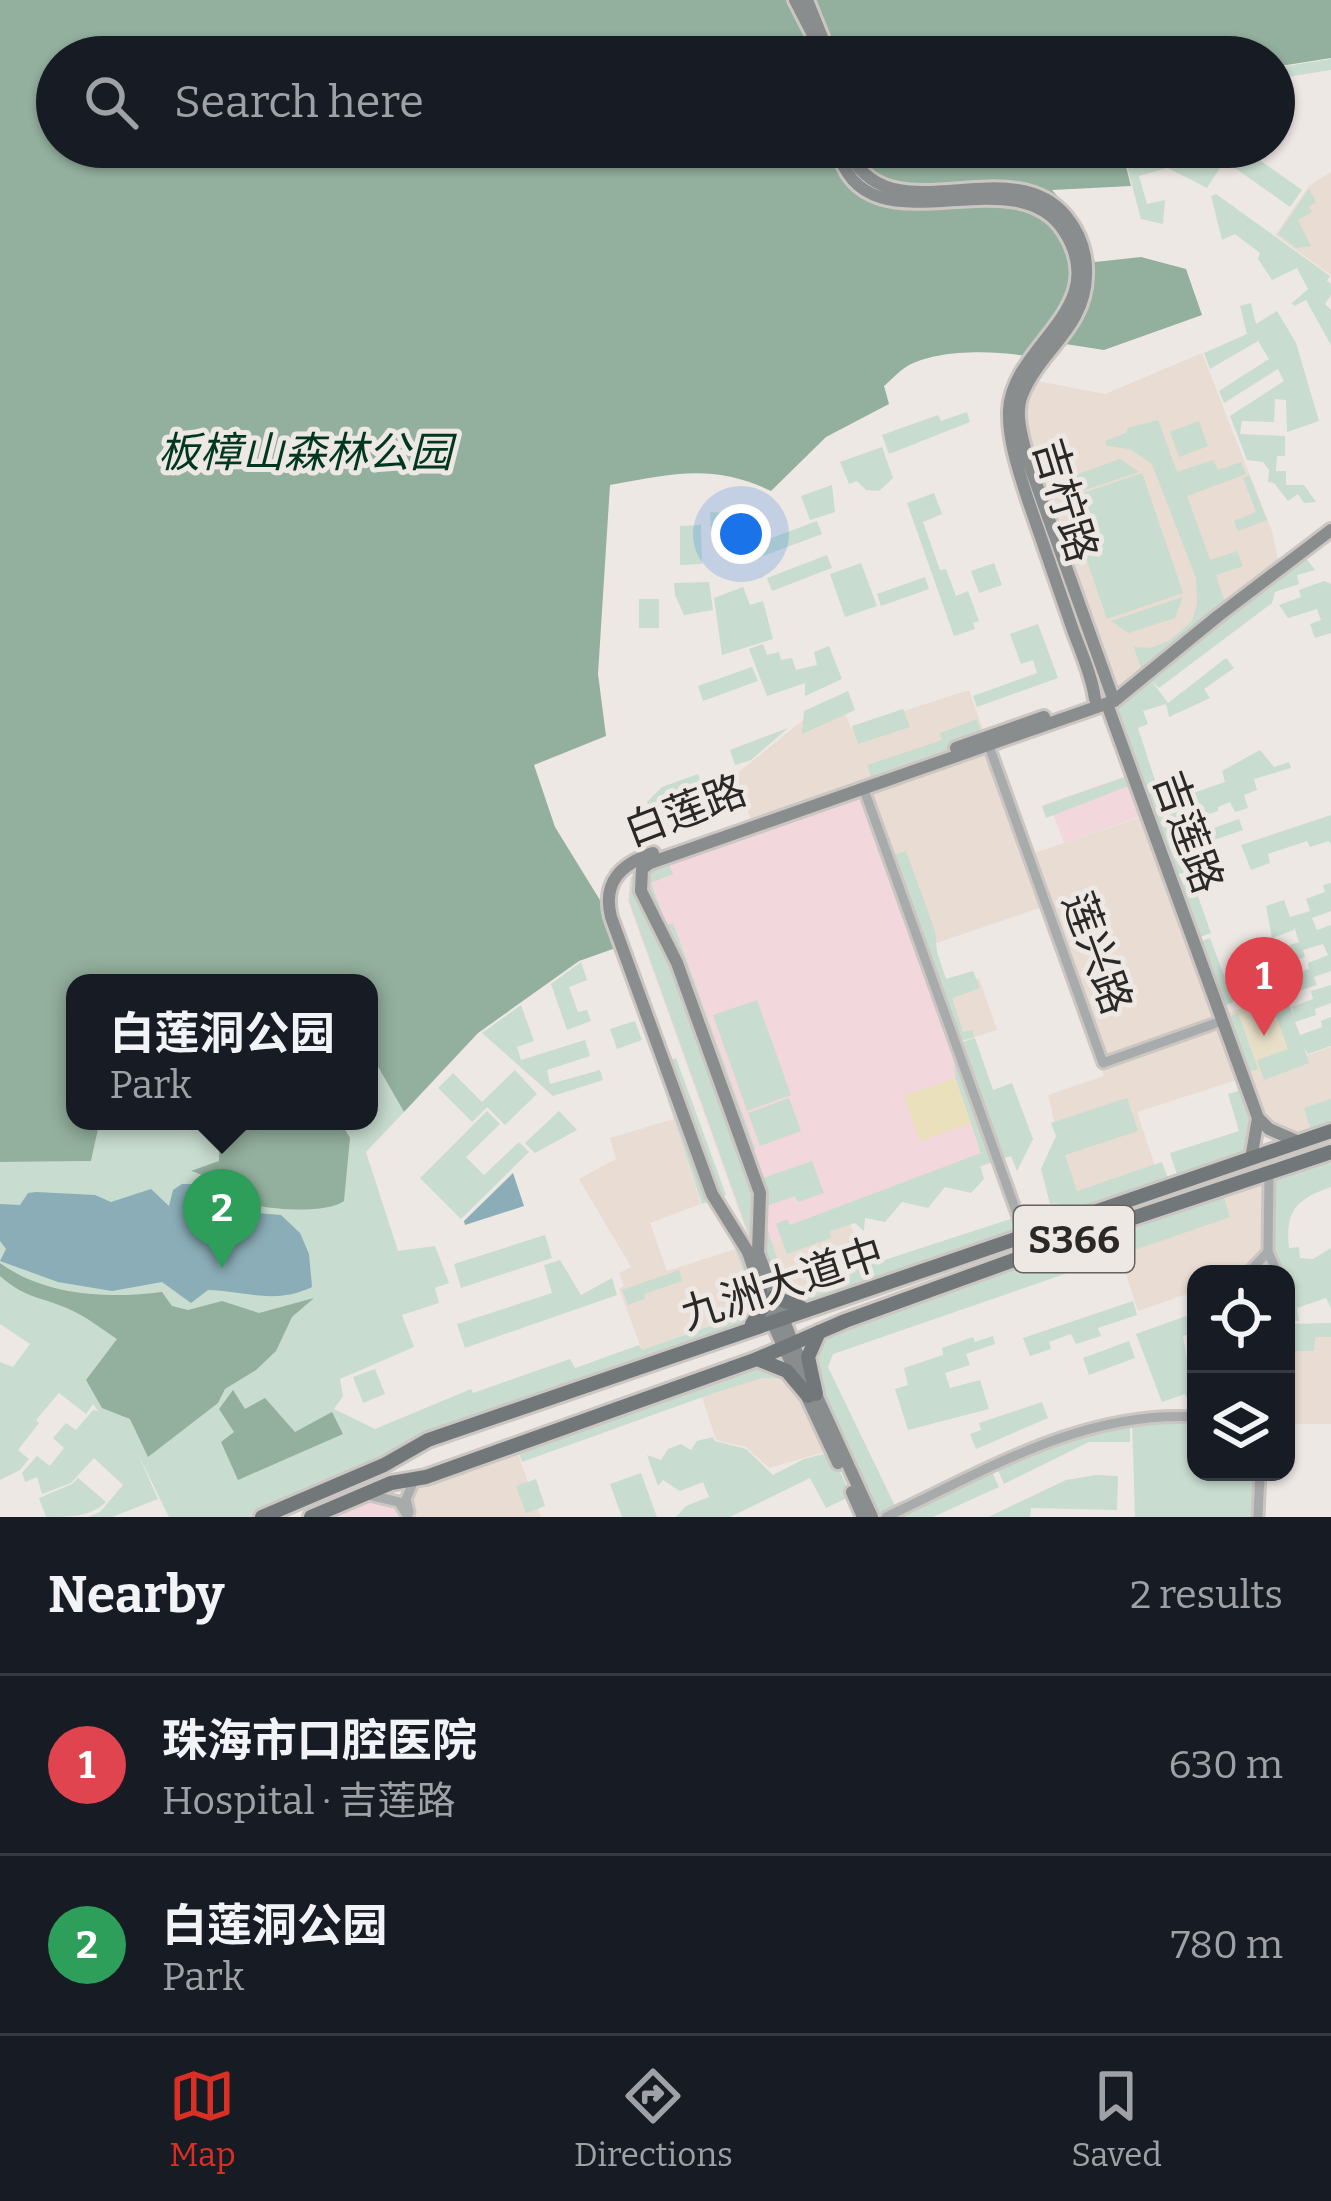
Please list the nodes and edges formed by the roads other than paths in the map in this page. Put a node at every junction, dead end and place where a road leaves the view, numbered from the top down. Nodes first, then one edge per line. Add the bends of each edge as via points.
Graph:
1 (796, 0) edge
2 (807, 0) edge
3 (813, 36) edge
4 (822, 36) edge
5 (846, 168) edge
6 (857, 168) edge
7 (1331, 530) edge
8 (1110, 697) junction
9 (989, 746) junction
10 (863, 787) junction
11 (1222, 1022) junction
12 (1258, 1118) junction
13 (1331, 1131) edge
14 (1300, 1142) junction
15 (1331, 1152) edge
16 (1250, 1159) junction
17 (1270, 1174) junction
18 (1025, 1235) junction
19 (1268, 1252) junction
20 (1256, 1265) edge
21 (1274, 1265) edge
22 (767, 1294) junction
23 (819, 1307) junction
24 (777, 1319) junction
25 (748, 1328) junction
26 (819, 1332) junction
27 (788, 1346) junction
28 (757, 1359) junction
29 (812, 1395) junction
30 (1187, 1417) edge
31 (415, 1478) junction
32 (1259, 1481) edge
33 (364, 1495) junction
34 (262, 1517) edge
35 (311, 1517) edge
36 (409, 1517) edge
37 (862, 1517) edge
38 (872, 1517) edge
39 (886, 1517) edge
40 (1258, 1517) edge

1 - 3 main road
2 - 4 main road
5 - 8 main road, 吉柠路 via 878,194 931,203 1026,200 1052,216 1073,248 1072,301 1012,387 1009,424 1025,490
6 - 8 main road, 吉柠路 via 915,193 1028,190 1054,203 1076,230 1087,267 1083,303 1023,393 1020,423
7 - 8 main road, 白莲路
8 - 9 main road, 白莲路
8 - 11 main road, 吉莲路
8 - 22 main road, 白莲路 via 638,858 613,878 608,907 715,1200
9 - 10 main road, 白莲路
9 - 11 street, 莲兴路 via 1103,1064
10 - 18 street
10 - 22 main road, 白莲路 via 650,863 640,875 760,1193 756,1246
11 - 12 main road, 吉莲路
12 - 14 main road
12 - 16 main road
13 - 14 main road, 九洲大道中 / S366
14 - 16 main road, 九洲大道中 / S366
15 - 17 main road, 九洲大道中 / S366
16 - 18 main road, 九洲大道中 / S366
17 - 19 street
17 - 26 main road, 九洲大道中 / S366
18 - 23 main road, 九洲大道中 / S366
19 - 20 street
19 - 21 street
22 - 23 main road via 790,1306
22 - 24 main road, 白莲路
22 - 25 main road
23 - 24 main road, 九洲大道中 / S366
24 - 25 main road, 九洲大道中 / S366
24 - 27 main road, 白莲路
25 - 34 main road, 九洲大道中 / S366 via 428,1440
26 - 27 main road, 九洲大道中 / S366
26 - 29 main road via 808,1357
27 - 28 main road, 九洲大道中 / S366
27 - 29 main road, 白莲路
28 - 29 main road via 787,1371
28 - 31 main road, 九洲大道中 / S366
29 - 37 main road
29 - 38 main road
30 - 39 street via 1132,1418 1057,1437
31 - 33 main road, 九洲大道中 / S366
31 - 36 street
32 - 40 street
33 - 35 main road, 九洲大道中 / S366
33 - 36 street via 399,1502

